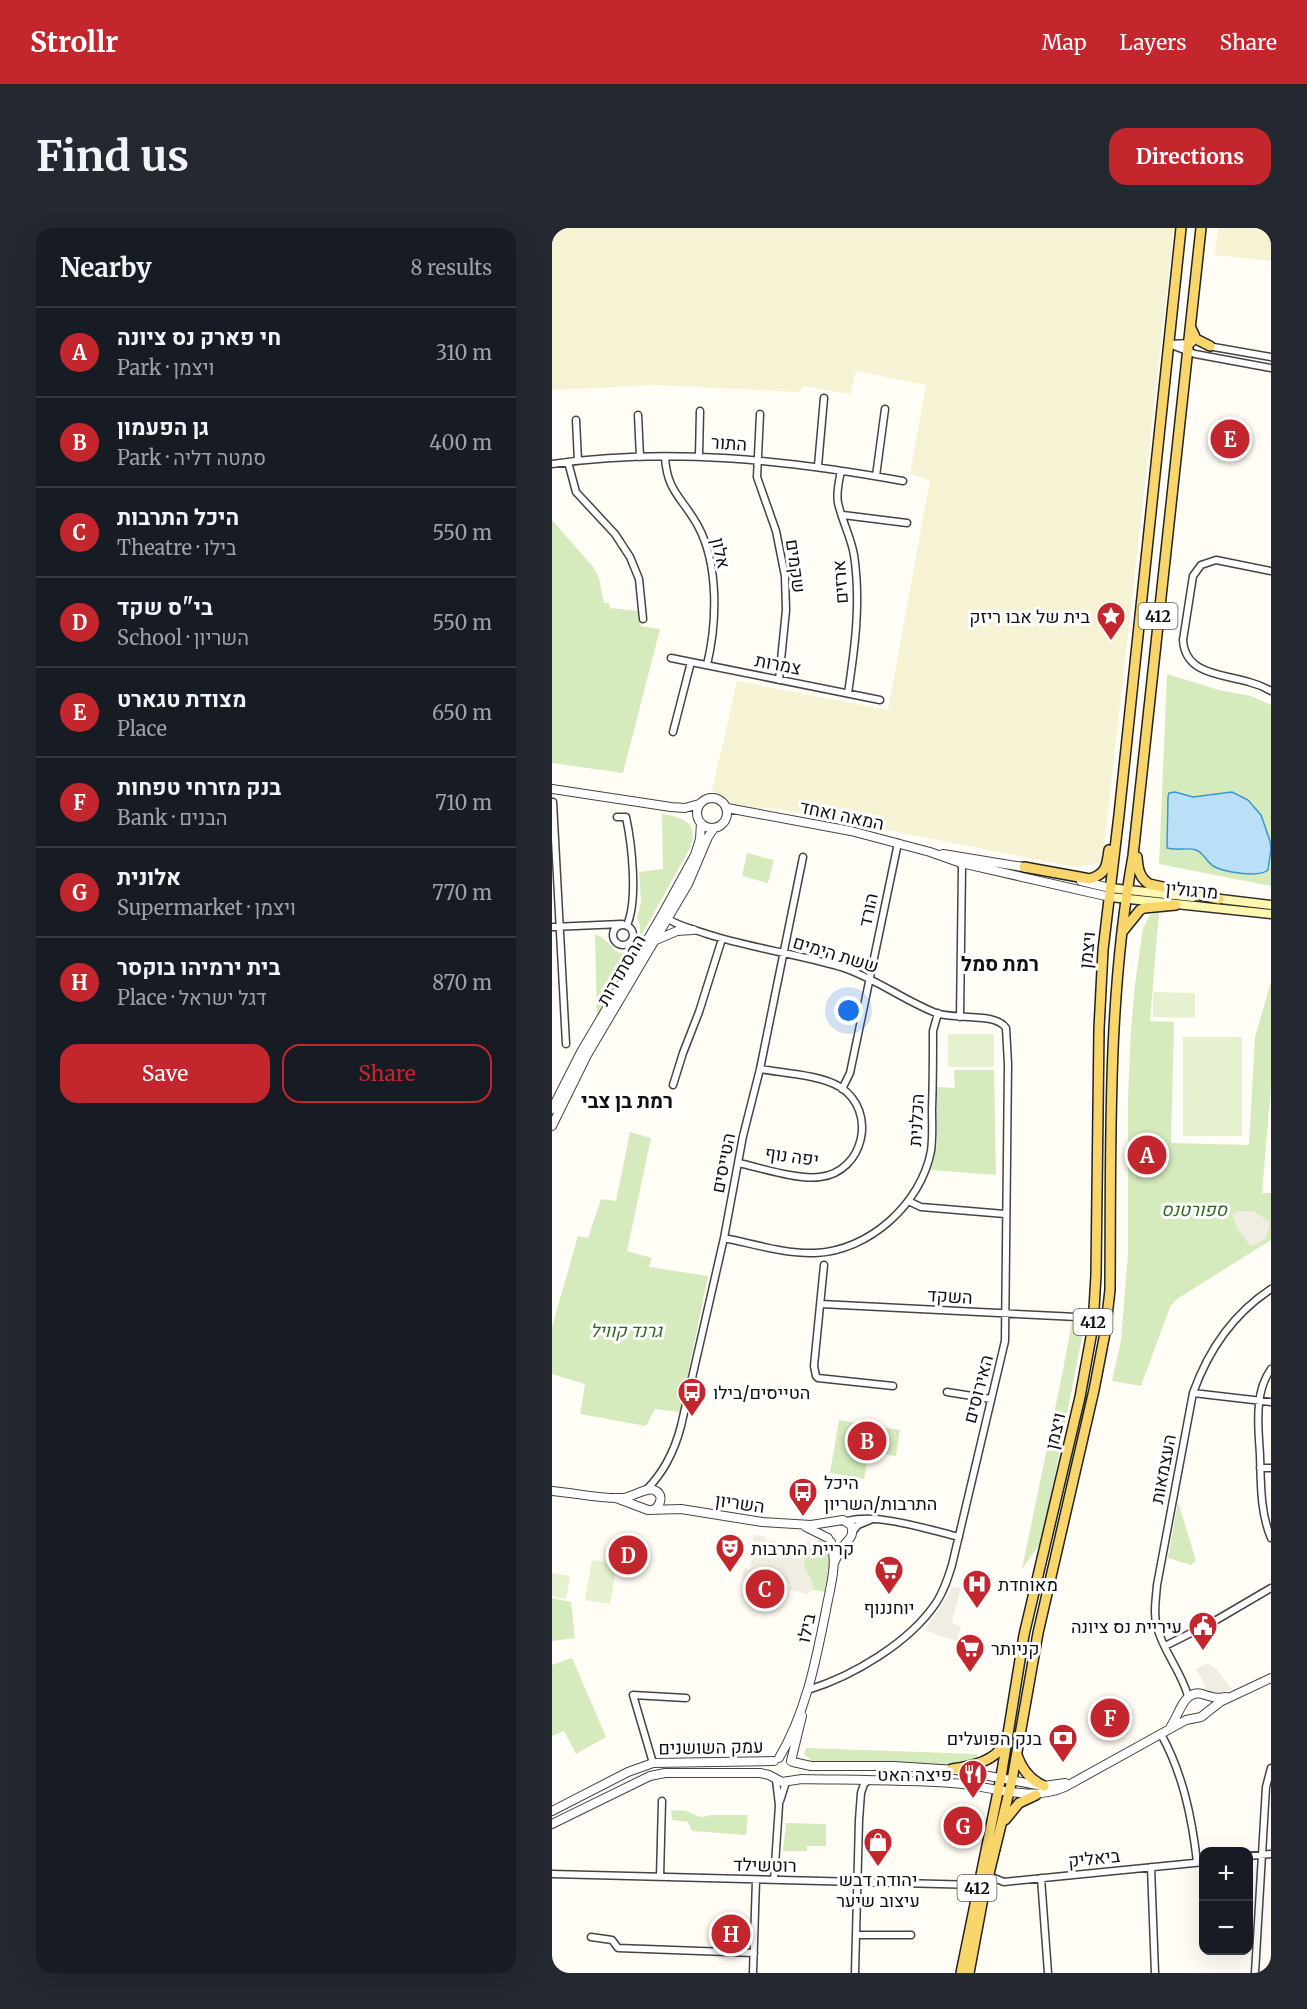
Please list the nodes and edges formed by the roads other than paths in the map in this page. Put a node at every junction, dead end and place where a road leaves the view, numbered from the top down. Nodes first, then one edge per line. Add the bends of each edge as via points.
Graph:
1 (1181, 228) edge
2 (1201, 228) edge
3 (1190, 324) junction
4 (1168, 344) junction
5 (1210, 346) junction
6 (1188, 347) junction
7 (1271, 357) edge
8 (1271, 368) edge
9 (824, 398) dead end
10 (885, 409) dead end
11 (700, 411) dead end
12 (760, 414) dead end
13 (639, 415) dead end
14 (576, 420) dead end
15 (699, 456) junction
16 (640, 457) junction
17 (665, 457) junction
18 (757, 460) junction
19 (578, 461) junction
20 (568, 462) junction
21 (552, 464) edge
22 (818, 466) junction
23 (841, 471) junction
24 (876, 476) junction
25 (903, 481) dead end
26 (843, 515) junction
27 (907, 523) dead end
28 (1271, 571) edge
29 (644, 619) dead end
30 (671, 658) dead end
31 (691, 662) junction
32 (706, 665) junction
33 (779, 680) junction
34 (1133, 685) junction
35 (1271, 691) edge
36 (848, 693) junction
37 (880, 700) dead end
38 (673, 732) dead end
39 (552, 789) edge
40 (554, 802) dead end
41 (699, 804) junction
42 (671, 807) junction
43 (727, 808) junction
44 (748, 812) junction
45 (617, 817) dead end
46 (726, 819) junction
47 (699, 820) junction
48 (1137, 823) junction
49 (714, 828) junction
50 (898, 843) junction
51 (803, 857) dead end
52 (960, 860) junction
53 (1024, 867) junction
54 (1110, 893) junction
55 (1131, 896) junction
56 (1219, 899) junction
57 (1271, 904) edge
58 (1176, 905) junction
59 (1271, 914) edge
60 (665, 917) junction
61 (625, 925) junction
62 (596, 926) junction
63 (556, 927) edge
64 (693, 930) junction
65 (1121, 933) junction
66 (722, 939) junction
67 (614, 940) junction
68 (655, 941) junction
69 (783, 953) junction
70 (868, 979) junction
71 (938, 1013) junction
72 (960, 1017) junction
73 (1000, 1021) joint
74 (566, 1044) dead end
75 (760, 1069) junction
76 (673, 1086) dead end
77 (842, 1089) junction
78 (552, 1109) edge
79 (552, 1126) edge
80 (739, 1163) junction
81 (908, 1201) junction
82 (1005, 1214) junction
83 (724, 1238) junction
84 (824, 1265) dead end
85 (1271, 1289) edge
86 (820, 1304) junction
87 (1006, 1315) junction
88 (1077, 1317) dead end
89 (1271, 1369) edge
90 (893, 1386) dead end
91 (947, 1392) dead end
92 (1193, 1393) junction
93 (991, 1400) junction
94 (1259, 1402) junction
95 (1271, 1402) edge
96 (1260, 1468) junction
97 (1271, 1468) edge
98 (661, 1472) junction
99 (552, 1491) edge
100 (645, 1491) junction
101 (660, 1496) junction
102 (616, 1498) junction
103 (642, 1506) junction
104 (655, 1509) junction
105 (681, 1509) junction
106 (877, 1519) junction
107 (847, 1521) junction
108 (830, 1523) junction
109 (796, 1524) junction
110 (853, 1531) junction
111 (959, 1537) junction
112 (1271, 1538) edge
113 (830, 1540) junction
114 (844, 1544) junction
115 (834, 1563) junction
116 (1271, 1588) edge
117 (1165, 1646) junction
118 (1271, 1678) edge
119 (808, 1690) junction
120 (1235, 1695) junction
121 (1193, 1697) junction
122 (686, 1698) dead end
123 (805, 1699) junction
124 (1207, 1712) junction
125 (1194, 1717) junction
126 (1164, 1732) junction
127 (1008, 1738) junction
128 (1016, 1754) junction
129 (776, 1760) junction
130 (792, 1762) junction
131 (653, 1763) junction
132 (1271, 1768) edge
133 (952, 1769) junction
134 (1001, 1777) junction
135 (774, 1778) junction
136 (868, 1780) junction
137 (1012, 1780) junction
138 (788, 1781) junction
139 (1074, 1781) junction
140 (1044, 1785) junction
141 (998, 1790) junction
142 (1009, 1792) junction
143 (1036, 1794) junction
144 (662, 1801) dead end
145 (779, 1805) junction
146 (552, 1811) edge
147 (552, 1824) edge
148 (1002, 1825) junction
149 (1271, 1854) edge
150 (1263, 1855) junction
151 (1253, 1856) edge
152 (1199, 1858) edge
153 (1199, 1862) edge
154 (1151, 1867) junction
155 (552, 1874) edge
156 (989, 1876) junction
157 (660, 1877) junction
158 (1041, 1878) junction
159 (756, 1880) junction
160 (774, 1880) junction
161 (857, 1882) junction
162 (978, 1885) junction
163 (856, 1935) junction
164 (911, 1935) dead end
165 (591, 1937) dead end
166 (754, 1953) junction
167 (753, 1973) edge
168 (855, 1973) edge
169 (961, 1973) edge
170 (969, 1973) edge
171 (1048, 1973) edge
172 (1155, 1973) edge
173 (1255, 1973) edge

1 - 4 main road, 412
2 - 3 main road, 412
3 - 5 main road via 1196,339
3 - 6 main road, 412
4 - 6 street
4 - 34 main road, 412
5 - 6 street
5 - 7 street
6 - 8 street
6 - 48 main road, 412
9 - 22 street
10 - 24 street
11 - 15 street
12 - 18 street, שקמים
13 - 16 street
14 - 19 street
15 - 17 street, התור
15 - 18 street, התור
16 - 17 street, התור
16 - 19 street, התור
17 - 32 street, אלון via 669,483 699,529 709,558 714,625
18 - 22 street, התור
18 - 33 street, שקמים via 758,483 776,531 785,576
19 - 20 street, התור
20 - 21 street, התור
20 - 29 street via 576,492 609,526 630,557 639,579
22 - 23 street, התור
23 - 24 street, התור
23 - 26 street, ארזים via 837,496
24 - 25 street, התור
26 - 27 street
26 - 36 street, ארזים via 854,555 857,592 856,645
28 - 35 street via 1216,560 1197,568 1191,581 1183,640 1188,658 1198,667
30 - 31 street, צמרות
31 - 32 street, צמרות
31 - 38 street
32 - 33 street, צמרות
33 - 36 street, צמרות
34 - 53 main road via 1106,867 1100,876 1090,879
34 - 54 main road, 412
36 - 37 street, צמרות
39 - 42 street
40 - 63 street
41 - 42 street
41 - 43 street via 713,797 722,800
41 - 47 street
42 - 47 street
43 - 44 street, המאה ואחד
43 - 46 street
44 - 46 street, המאה ואחד
44 - 50 street, המאה ואחד
45 - 61 street via 626,818 630,842 633,906
46 - 49 street
47 - 49 street
47 - 60 street, ההסתדרות via 700,839 695,855
48 - 55 main road, 412
48 - 56 main road via 1138,869 1143,880
49 - 60 street, ההסתדרות via 688,884
50 - 52 street, המאה ואחד
50 - 70 street, הורד
51 - 69 street, הטייסים
52 - 53 street, המאה ואחד
52 - 54 street, המאה ואחד
52 - 72 street
53 - 54 street, המאה ואחד
54 - 55 main road, מרגולין
54 - 127 main road, ויצמן / 412 via 1100,1008 1093,1326 1024,1635
55 - 56 main road, מרגולין
55 - 58 main road, מרגולין
55 - 65 main road, ויצמן / 412
56 - 57 main road, מרגולין
58 - 59 main road, מרגולין
58 - 65 main road via 1140,910
60 - 64 street, ששת הימים
60 - 68 street, ההסתדרות
60 - 78 street, ההסתדרות via 581,1052
61 - 62 street
61 - 67 street via 613,930
61 - 67 street via 633,931 632,940 621,945
62 - 63 street
62 - 67 street via 610,933
63 - 74 street
64 - 66 street, ששת הימים
64 - 68 street via 677,931
65 - 128 main road, ויצמן / 412 via 1113,1032 1110,1290 1094,1390 1038,1633
66 - 69 street, ששת הימים
66 - 76 street
68 - 79 street, ההסתדרות via 587,1055
69 - 70 street, ששת הימים via 840,967
69 - 75 street, הטייסים
70 - 71 street, ששת הימים
70 - 77 street, הורד via 850,1073
71 - 72 street, ששת הימים
71 - 81 street, הכלנית via 933,1031 931,1150 922,1178
72 - 73 street, ששת הימים
73 - 82 street, האירוסים via 1006,1028 1008,1064
75 - 77 street via 816,1079
75 - 80 street, הטייסים
77 - 80 street, יפה נוף via 860,1110 863,1131 855,1153 838,1171 805,1177
80 - 83 street, הטייסים
81 - 82 street via 921,1207
81 - 83 street, הכלנית via 867,1237 829,1251 800,1252
82 - 87 street, האירוסים
83 - 98 street, הטייסים via 681,1426
84 - 86 street
85 - 92 street, העצמאות via 1225,1332 1213,1348
86 - 87 street, השקד
86 - 90 street via 816,1376
87 - 88 street, השקד
87 - 93 street, האירוסים via 1004,1352
89 - 94 street
91 - 93 street
92 - 94 street
92 - 117 street, העצמאות via 1157,1585 1156,1627
93 - 111 street, האירוסים
94 - 95 street
94 - 96 street
96 - 97 street
96 - 112 street
98 - 100 street, הטייסים
98 - 101 street, הטייסים
99 - 102 street
100 - 101 street via 655,1490
100 - 102 street
100 - 103 street via 640,1499
101 - 104 street
101 - 105 street, השריון via 667,1504
102 - 103 street
103 - 104 street
104 - 105 street, השריון
105 - 109 street, השריון
106 - 107 street
106 - 110 street via 864,1522
106 - 111 street
107 - 108 street
107 - 110 street
108 - 109 street, השריון
108 - 113 street
109 - 113 street, השריון
110 - 114 street
111 - 119 street, האירוסים via 945,1586 919,1622 876,1658
113 - 114 street
113 - 115 street, בילו
114 - 115 street, בילו
115 - 119 street, בילו
116 - 117 street
117 - 121 street, העצמאות
118 - 120 street
119 - 123 street, בילו
120 - 121 street
120 - 124 street
121 - 124 street via 1209,1704
121 - 125 street via 1185,1711
121 - 126 street
122 - 131 street via 633,1695
123 - 129 street, בילו
123 - 130 street, בילו
124 - 125 street
125 - 126 street
126 - 139 street
126 - 152 street via 1183,1787
127 - 133 main road via 986,1760
127 - 134 main road, ויצמן / 412
128 - 137 main road, ויצמן / 412
128 - 140 main road via 1027,1775
129 - 130 street via 787,1758
129 - 131 street, עמק השושנים
129 - 135 street via 771,1767
130 - 133 street via 811,1766
130 - 138 street via 795,1772
131 - 146 street, עמק השושנים
132 - 150 street via 1267,1778
133 - 134 street
134 - 137 street
134 - 141 main road, ויצמן / 412
135 - 138 street
135 - 145 street
135 - 147 street, עמק השושנים via 760,1773 650,1776
136 - 138 street
136 - 141 street via 954,1783
136 - 161 street via 861,1793
137 - 140 street
137 - 142 main road, ויצמן / 412
138 - 145 street
139 - 140 street
139 - 143 street via 1054,1792
141 - 142 street
141 - 162 main road, ויצמן / 412
142 - 143 street
142 - 148 main road, ויצמן / 412
143 - 148 main road via 1018,1803
144 - 157 street
145 - 160 street
148 - 156 main road, ויצמן / 412
149 - 150 street
150 - 151 street
150 - 173 street
153 - 154 street, ביאליק
154 - 158 street, ביאליק
154 - 172 street
155 - 157 street, רוטשילד
156 - 158 street, ביאליק via 1004,1882
156 - 170 main road, ויצמן / 412
157 - 159 street, רוטשילד
158 - 171 street
159 - 160 street, רוטשילד
159 - 166 street
160 - 161 street, רוטשילד
161 - 162 street, רוטשילד
161 - 163 street
162 - 169 main road, ויצמן / 412
163 - 164 street
163 - 168 street
165 - 166 street via 612,1940 618,1948
166 - 167 street

